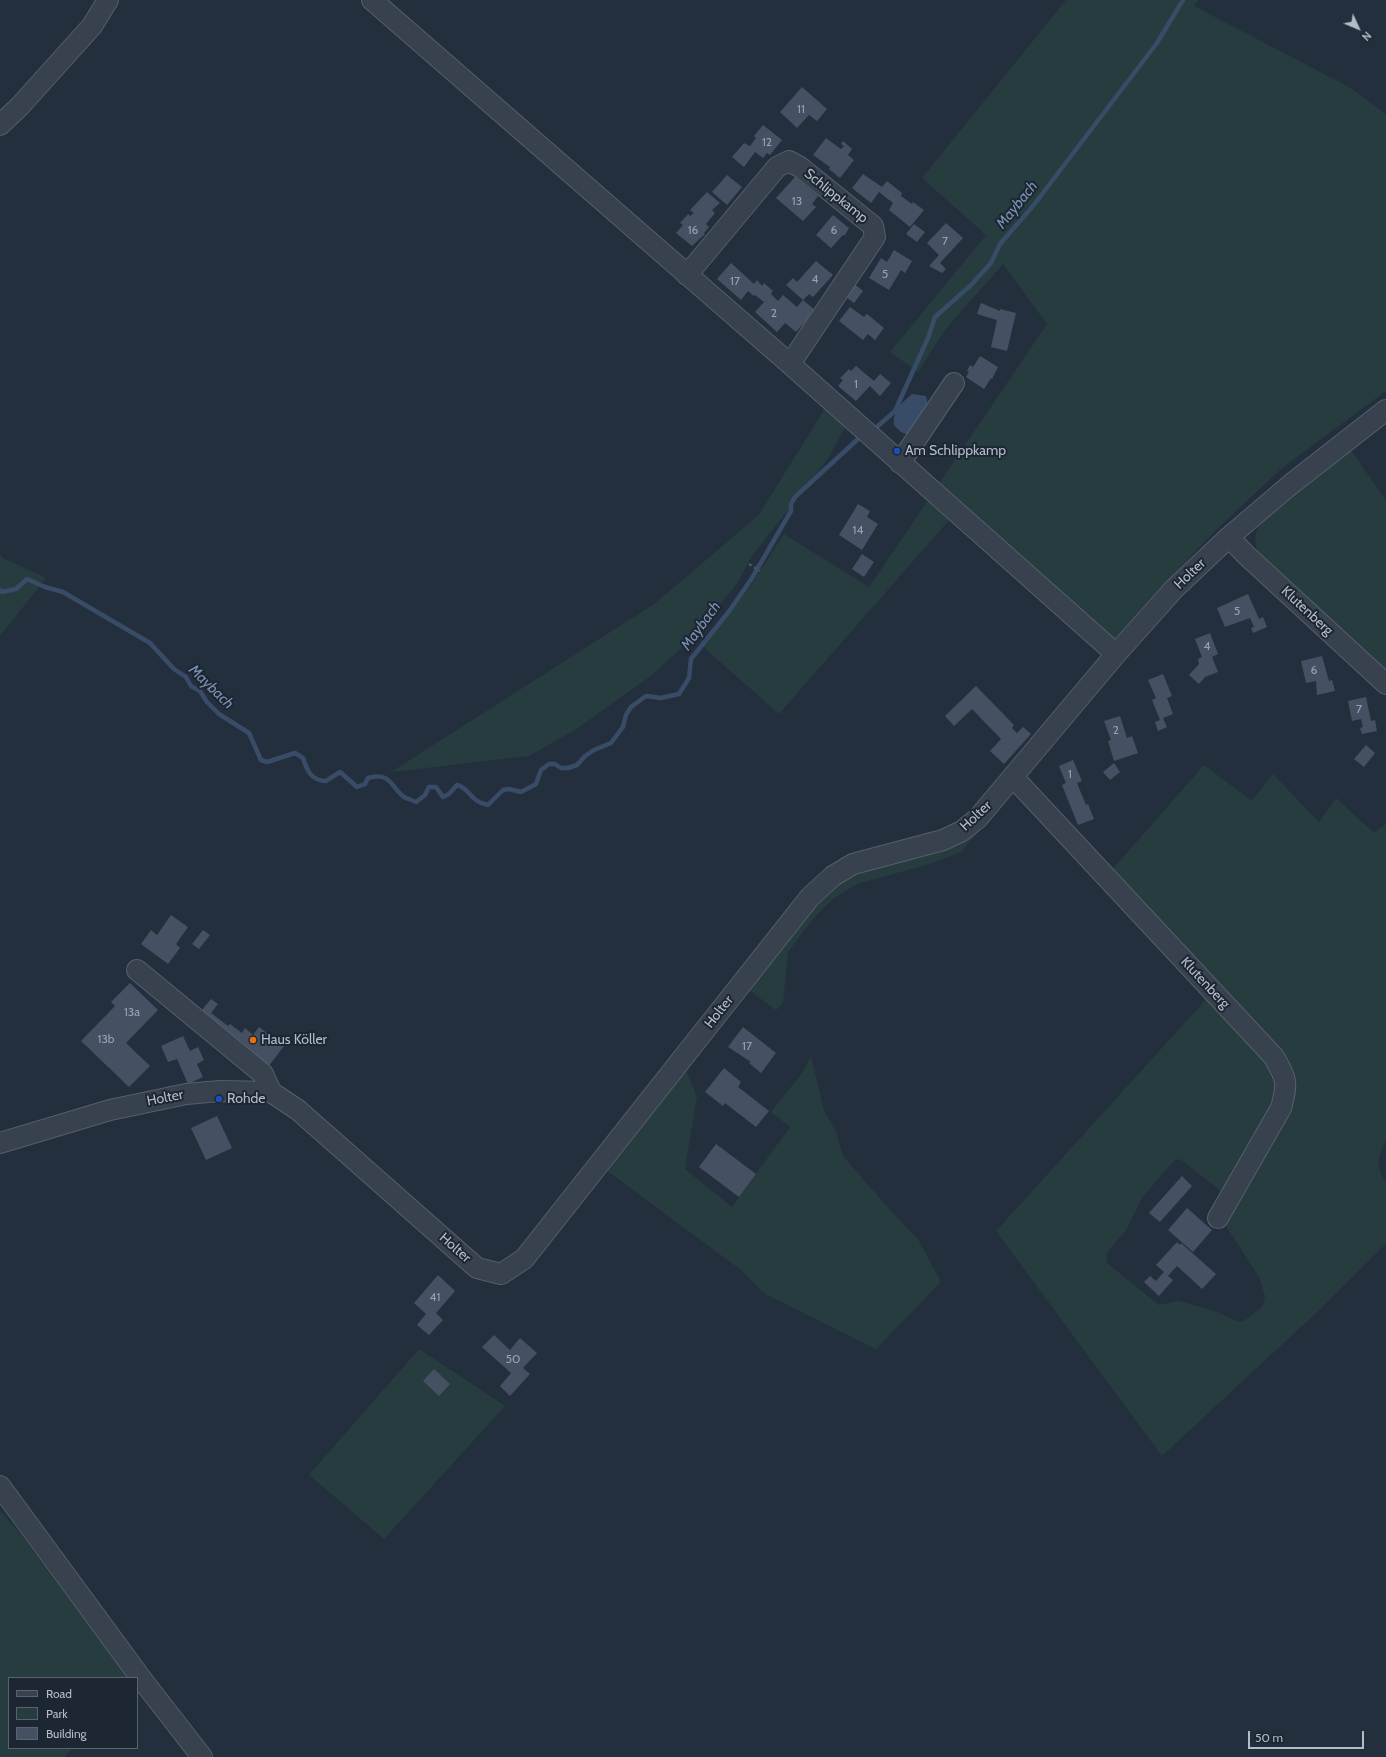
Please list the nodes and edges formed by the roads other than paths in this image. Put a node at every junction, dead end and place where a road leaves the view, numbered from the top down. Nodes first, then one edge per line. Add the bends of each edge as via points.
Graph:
1 (108, 0) edge
2 (372, 0) edge
3 (0, 125) edge
4 (687, 275) junction
5 (790, 364) junction
6 (954, 384) dead end
7 (1386, 410) edge
8 (900, 463) junction
9 (1229, 536) junction
10 (1116, 654) junction
11 (1386, 684) edge
12 (1013, 777) junction
13 (137, 970) dead end
14 (271, 1092) junction
15 (0, 1143) edge
16 (1218, 1218) dead end
17 (0, 1486) edge
18 (202, 1757) edge

1 - 3 street via 92,26 30,96
2 - 4 street
4 - 5 street
4 - 5 street, Schlippkamp via 777,167 790,161 873,226 875,237
5 - 8 street
6 - 8 street
7 - 9 street, Holter
8 - 10 street
9 - 10 street, Holter via 1174,589
9 - 11 street, Klutenberg via 1246,555
10 - 12 street, Holter
12 - 14 street, Holter via 978,818 962,831 943,840 853,864 833,876 810,897 524,1259 501,1274 477,1268 298,1110
12 - 16 street, Klutenberg via 1274,1057 1285,1077 1286,1091 1281,1108
13 - 14 street via 263,1074
14 - 15 street, Holter via 220,1091 186,1094 110,1110
17 - 18 street

